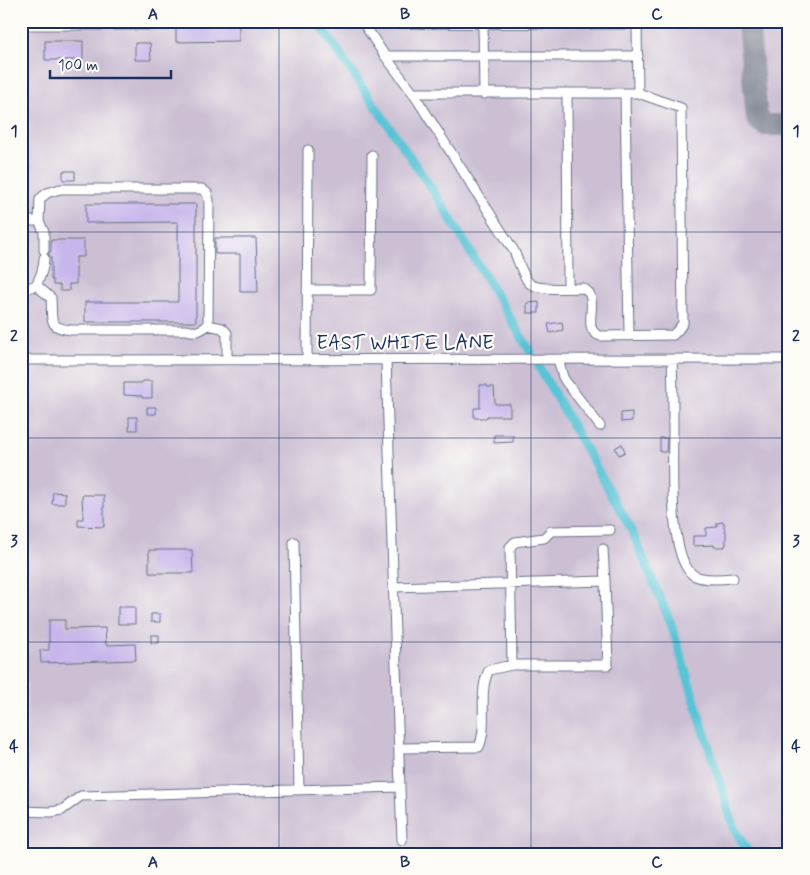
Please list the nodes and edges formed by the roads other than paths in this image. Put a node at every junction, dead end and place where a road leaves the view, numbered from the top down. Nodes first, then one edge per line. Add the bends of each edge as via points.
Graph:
1 (171, 21) edge
2 (680, 21) edge
3 (363, 22) edge
4 (484, 23) edge
5 (637, 24) junction
6 (21, 25) edge
7 (385, 56) junction
8 (484, 56) junction
9 (638, 56) junction
10 (413, 93) junction
11 (567, 93) junction
12 (625, 93) junction
13 (638, 93) junction
14 (484, 94) junction
15 (308, 150) dead end
16 (372, 155) dead end
17 (21, 221) edge
18 (39, 221) junction
19 (36, 285) junction
20 (568, 288) junction
21 (307, 290) junction
22 (21, 291) edge
23 (208, 325) junction
24 (629, 336) junction
25 (672, 359) junction
26 (789, 359) edge
27 (21, 360) edge
28 (227, 360) junction
29 (307, 360) junction
30 (386, 360) junction
31 (558, 360) junction
32 (600, 426) dead end
33 (610, 530) dead end
34 (294, 542) dead end
35 (603, 549) dead end
36 (733, 578) dead end
37 (605, 581) junction
38 (511, 585) junction
39 (394, 587) junction
40 (512, 665) junction
41 (399, 748) junction
42 (400, 787) junction
43 (299, 790) junction
44 (21, 811) edge
45 (402, 840) dead end

1 - 6 street via 168,26
2 - 5 street
3 - 4 street
3 - 7 street
4 - 5 street
4 - 8 street
5 - 9 street
7 - 8 street
7 - 10 street
8 - 9 street
8 - 14 street
9 - 13 street
10 - 14 street
10 - 20 street via 514,251 530,284 538,288
11 - 12 street
11 - 14 street
11 - 20 street
12 - 13 street
12 - 24 street
13 - 24 street via 681,108 683,323 673,335
15 - 21 street
16 - 21 street via 371,290
17 - 18 street
18 - 19 street via 44,232 44,268
18 - 23 street via 40,199 60,189 202,189 208,201
19 - 22 street
19 - 23 street via 51,298 52,321 61,329 196,332
20 - 24 street via 583,288 588,293 591,329 595,334
21 - 29 street
23 - 28 street via 222,328 227,333
25 - 26 street, EAST WHITE LANE
25 - 31 street, EAST WHITE LANE
25 - 36 street via 674,503 682,558 693,576
27 - 28 street, EAST WHITE LANE
28 - 29 street, EAST WHITE LANE
29 - 30 street, EAST WHITE LANE
30 - 31 street, EAST WHITE LANE
30 - 39 street
31 - 32 street via 566,382
33 - 38 street via 551,531 544,538 515,542 510,547
34 - 43 street
35 - 37 street
37 - 38 street
37 - 40 street via 608,665
38 - 39 street
38 - 40 street
39 - 41 street
40 - 41 street via 489,670 484,680 483,738 479,747
41 - 42 street
42 - 43 street
42 - 45 street
43 - 44 street via 82,796 62,810

